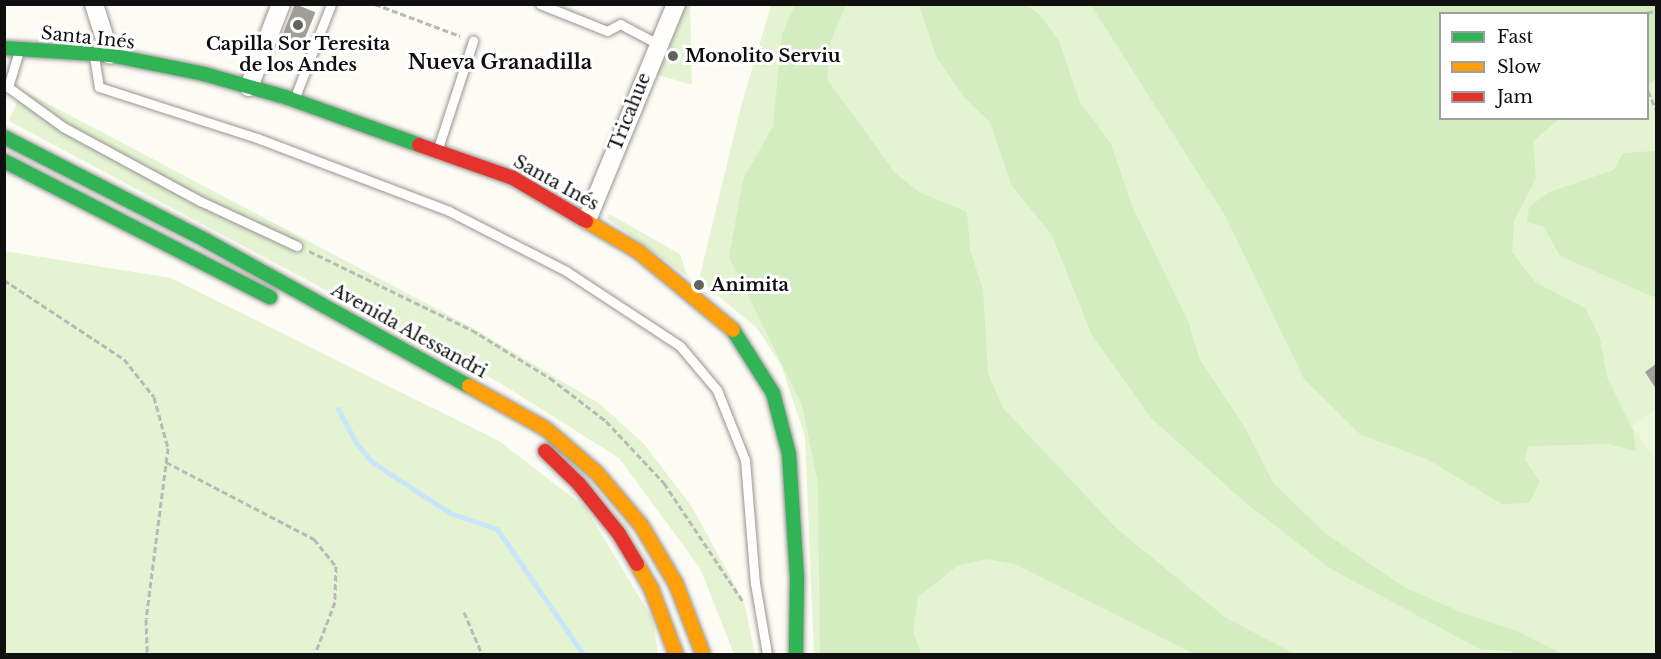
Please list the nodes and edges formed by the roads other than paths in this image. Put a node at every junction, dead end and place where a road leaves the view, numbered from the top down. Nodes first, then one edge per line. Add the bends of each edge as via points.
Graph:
1 (94, 4) edge
2 (281, 4) edge
3 (331, 4) edge
4 (540, 4) edge
5 (676, 4) edge
6 (473, 41) road end
7 (658, 44) junction
8 (4, 48) edge
9 (19, 49) junction
10 (102, 54) junction
11 (249, 87) junction
12 (294, 100) junction
13 (4, 137) edge
14 (438, 148) junction
15 (4, 161) edge
16 (587, 220) junction
17 (297, 246) dead end
18 (287, 306) dead end
19 (442, 388) dead end
20 (513, 428) dead end
21 (533, 441) dead end
22 (676, 654) edge
23 (703, 654) edge
24 (767, 654) edge
25 (796, 654) edge

1 - 10 street
2 - 11 street
3 - 12 lane
4 - 7 lane via 607,31 620,24
5 - 7 street, Tricahue
6 - 14 lane
7 - 16 street, Tricahue
8 - 9 main road, Santa Inés
9 - 10 main road, Santa Inés
9 - 17 lane via 8,87 63,127 200,201
10 - 11 main road, Santa Inés
10 - 24 lane via 99,87 257,138 449,211 566,271 680,346 717,390 745,460 755,583
11 - 12 main road, Santa Inés
12 - 14 main road, Santa Inés
13 - 23 main road, Avenida Alessandri via 207,241 546,429 597,473 641,525 676,584
14 - 16 main road, Santa Inés via 513,178
15 - 18 main road
16 - 25 main road, Santa Inés via 639,252 713,309 741,339 769,383 789,454 797,578
19 - 20 main road, Avenida Alessandri
21 - 22 main road via 579,484 619,534 651,588

